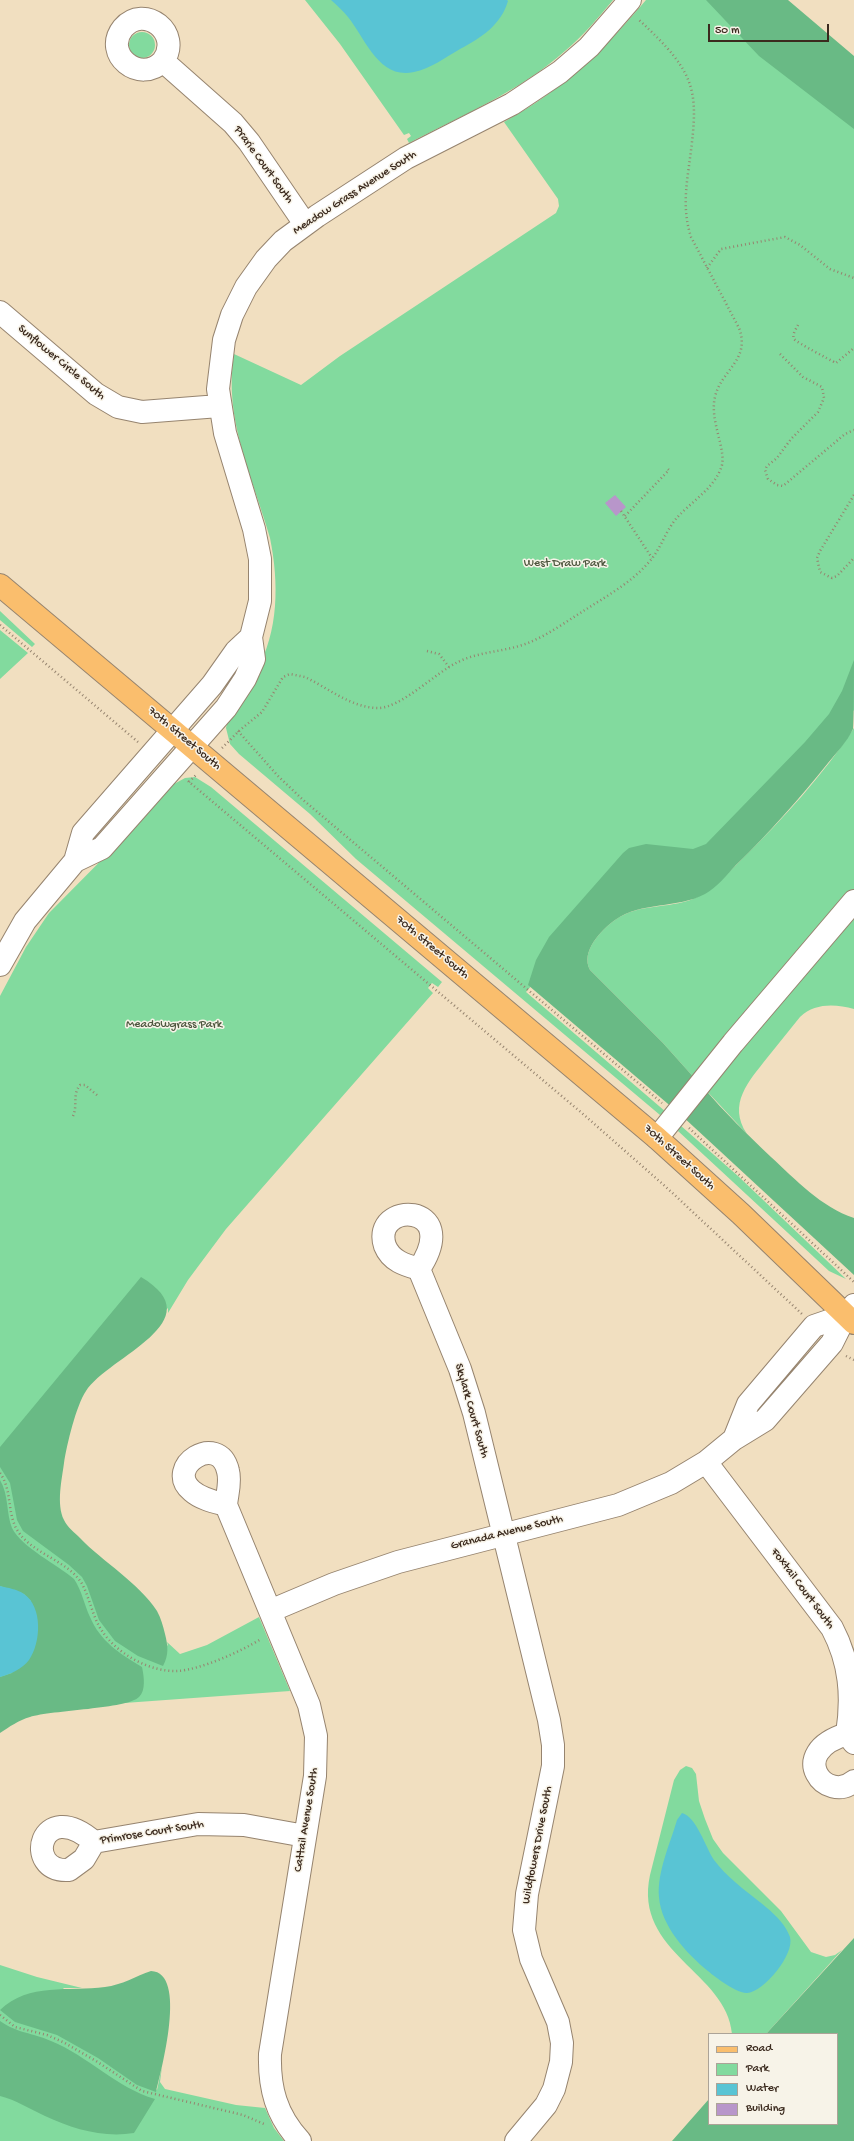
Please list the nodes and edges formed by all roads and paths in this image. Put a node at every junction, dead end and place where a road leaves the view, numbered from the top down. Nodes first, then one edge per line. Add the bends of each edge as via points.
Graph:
1 (630, 0) edge
2 (638, 20) dead end
3 (163, 61) dead end
4 (305, 224) junction
5 (707, 268) junction
6 (854, 278) edge
7 (0, 312) edge
8 (798, 324) dead end
9 (854, 348) edge
10 (780, 354) dead end
11 (219, 406) junction
12 (854, 430) edge
13 (667, 468) dead end
14 (854, 495) edge
15 (621, 511) dead end
16 (625, 516) junction
17 (652, 558) junction
18 (854, 558) edge
19 (0, 585) edge
20 (0, 625) edge
21 (251, 637) junction
22 (427, 651) dead end
23 (449, 667) junction
24 (172, 729) junction
25 (238, 731) junction
26 (231, 738) dead end
27 (137, 741) dead end
28 (192, 746) junction
29 (189, 782) dead end
30 (75, 862) junction
31 (854, 901) edge
32 (0, 965) edge
33 (98, 1096) dead end
34 (675, 1115) junction
35 (73, 1116) dead end
36 (657, 1138) junction
37 (420, 1269) dead end
38 (854, 1282) edge
39 (797, 1310) dead end
40 (851, 1314) edge
41 (848, 1359) dead end
42 (854, 1360) edge
43 (706, 1462) junction
44 (0, 1473) edge
45 (226, 1505) dead end
46 (504, 1534) junction
47 (270, 1611) junction
48 (264, 1637) dead end
49 (850, 1739) edge
50 (854, 1781) edge
51 (305, 1836) junction
52 (94, 1842) dead end
53 (0, 2015) edge
54 (266, 2125) dead end
55 (300, 2141) edge
56 (516, 2141) edge

1 - 4 street, Meadow Grass Avenue South via 588,47 538,88 406,158
2 - 5 path via 673,55 692,84 695,119 685,213 691,237
3 - 4 street, Prarie Court South via 233,123
4 - 11 street, Meadow Grass Avenue South via 287,237 266,259 238,300 221,352
5 - 6 path via 721,249 785,237 800,245 830,269
5 - 17 path via 739,328 742,339 739,357 719,386 714,400 714,424 722,453 722,465 712,483 674,521
7 - 11 street, Sunflower Circle South via 96,394 118,407 142,412
8 - 9 path via 794,339 836,363
10 - 12 path via 803,377 822,387 824,398 818,412 767,466 765,470 768,479 776,485 783,486 845,434
11 - 21 street, Meadow Grass Avenue South via 260,559 260,601
13 - 16 path via 670,470
14 - 18 path via 820,551 817,566 820,572 832,578
15 - 16 path
16 - 17 path
17 - 23 path via 618,588 537,639 513,648 472,656
19 - 24 main road, 70th Street South
20 - 27 path
21 - 24 street, Meadow Grass Avenue South via 236,651 212,685
21 - 28 street, Meadow Grass Avenue South via 254,659 245,679 226,708
22 - 23 path via 439,654
23 - 25 path via 396,703 378,708 352,702 305,677 287,675 279,681 262,712
24 - 28 main road, 70th Street South
24 - 30 street, Meadow Grass Avenue South via 83,833
25 - 26 path
25 - 34 path via 302,799
28 - 30 street, Meadow Grass Avenue South via 102,848
28 - 36 main road, 70th Street South
29 - 39 path via 582,1114 666,1187
30 - 32 street, Meadow Grass Avenue South via 29,915
31 - 34 street
33 - 35 path via 85,1085 80,1085 75,1093 76,1109
34 - 36 street
34 - 38 path
36 - 40 main road, 70th Street South
37 - 46 street, Skylark Court South via 467,1390
40 - 43 street, Granada Avenue South via 814,1326 748,1404 734,1439
41 - 42 path
43 - 46 street, Granada Avenue South via 671,1483 630,1501
43 - 49 street, Foxtail Court South via 823,1614 835,1634 844,1657 850,1686
44 - 48 path via 8,1488 13,1521 18,1531 77,1577 83,1585 90,1609 103,1632 126,1654 157,1668 182,1670 242,1650
45 - 47 street, Cattail Avenue South
46 - 47 street, Granada Avenue South via 383,1566
46 - 56 street, Wildflowers Drive South via 553,1745 552,1772 527,1894 524,1930 531,1959 558,2022 562,2043 560,2070 552,2095 540,2115
47 - 51 street, Cattail Avenue South via 307,1699 316,1736 315,1776
49 - 50 street, Foxtail Court South via 824,1744 817,1752 814,1763 819,1777 830,1785 842,1786
51 - 52 street, Primrose Court South via 244,1825 198,1824
51 - 55 street, Cattail Avenue South via 271,2042 269,2069 272,2091 279,2112
53 - 54 path via 15,2027 63,2042 142,2092 243,2115

